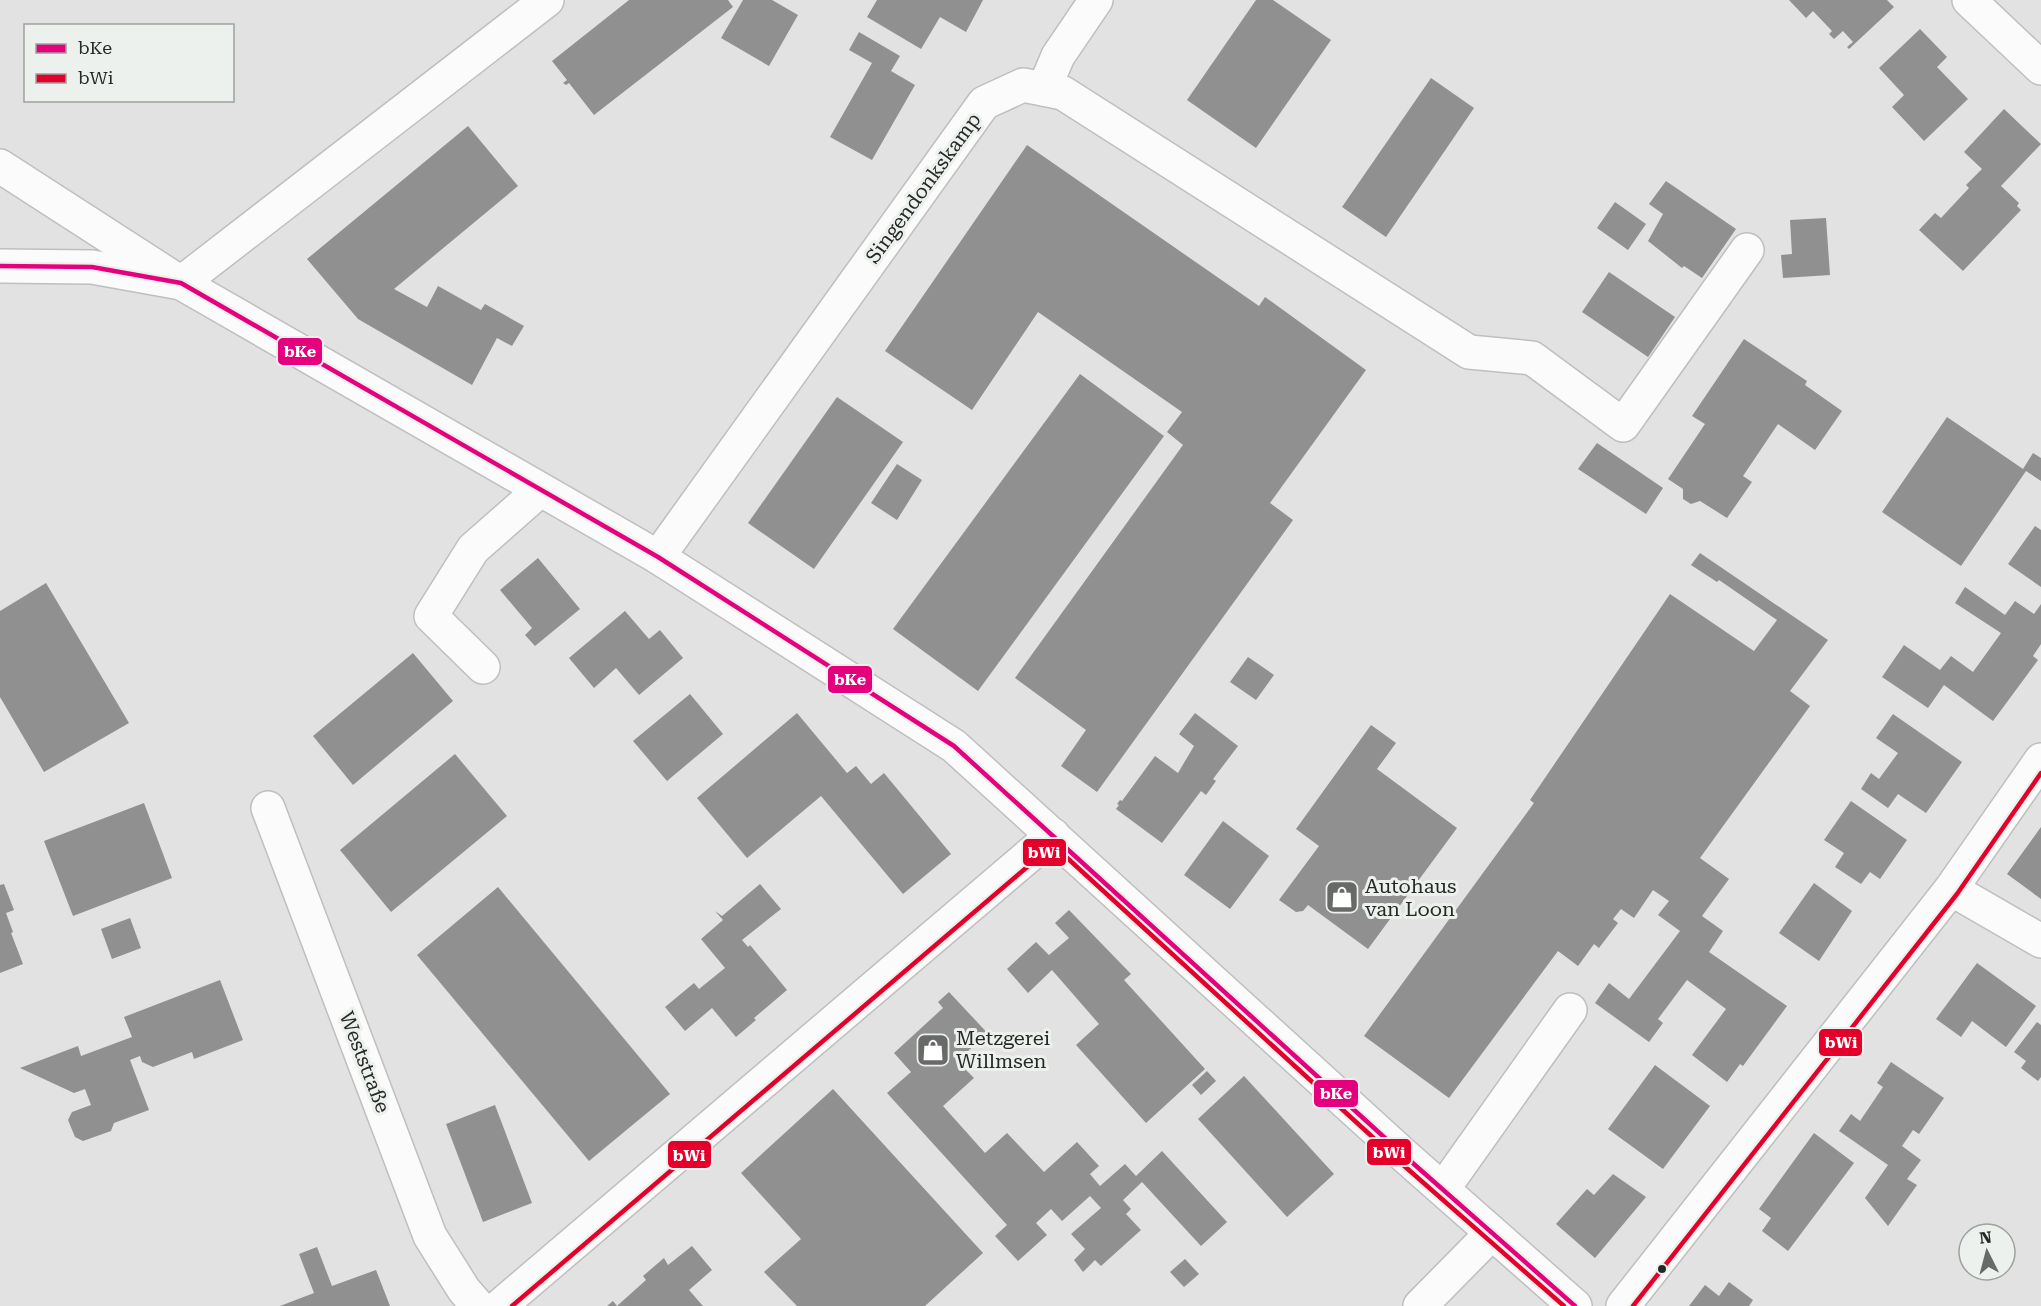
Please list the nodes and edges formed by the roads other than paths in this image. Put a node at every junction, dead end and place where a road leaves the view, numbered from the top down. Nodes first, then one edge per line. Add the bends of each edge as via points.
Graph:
1 (547, 0) edge
2 (1096, 0) edge
3 (1969, 0) edge
4 (2041, 68) edge
5 (1044, 89) junction
6 (0, 166) edge
7 (1747, 250) dead end
8 (0, 266) edge
9 (181, 284) junction
10 (540, 490) junction
11 (658, 557) junction
12 (483, 667) dead end
13 (2041, 760) edge
14 (268, 808) dead end
15 (1053, 835) junction
16 (1951, 889) junction
17 (2041, 941) edge
18 (1570, 1010) dead end
19 (1443, 1189) junction
20 (1492, 1233) junction
21 (478, 1306) edge
22 (500, 1306) edge
23 (1420, 1306) edge
24 (1575, 1306) edge
25 (1623, 1306) edge

1 - 9 street
2 - 5 street via 1058,56
3 - 4 street
5 - 7 street, Singendonkskamp via 1063,93 1469,352 1532,358 1623,425
5 - 11 street, Singendonkskamp via 1023,85 984,103
6 - 9 street
8 - 9 street via 92,267
9 - 10 street
10 - 11 street
10 - 12 street via 473,549 431,616
11 - 15 street via 954,746
13 - 16 street
14 - 21 street, Weststraße via 430,1236
15 - 19 street
15 - 22 street
16 - 17 street
16 - 25 street
18 - 19 street
19 - 20 street
20 - 23 street
20 - 24 street

